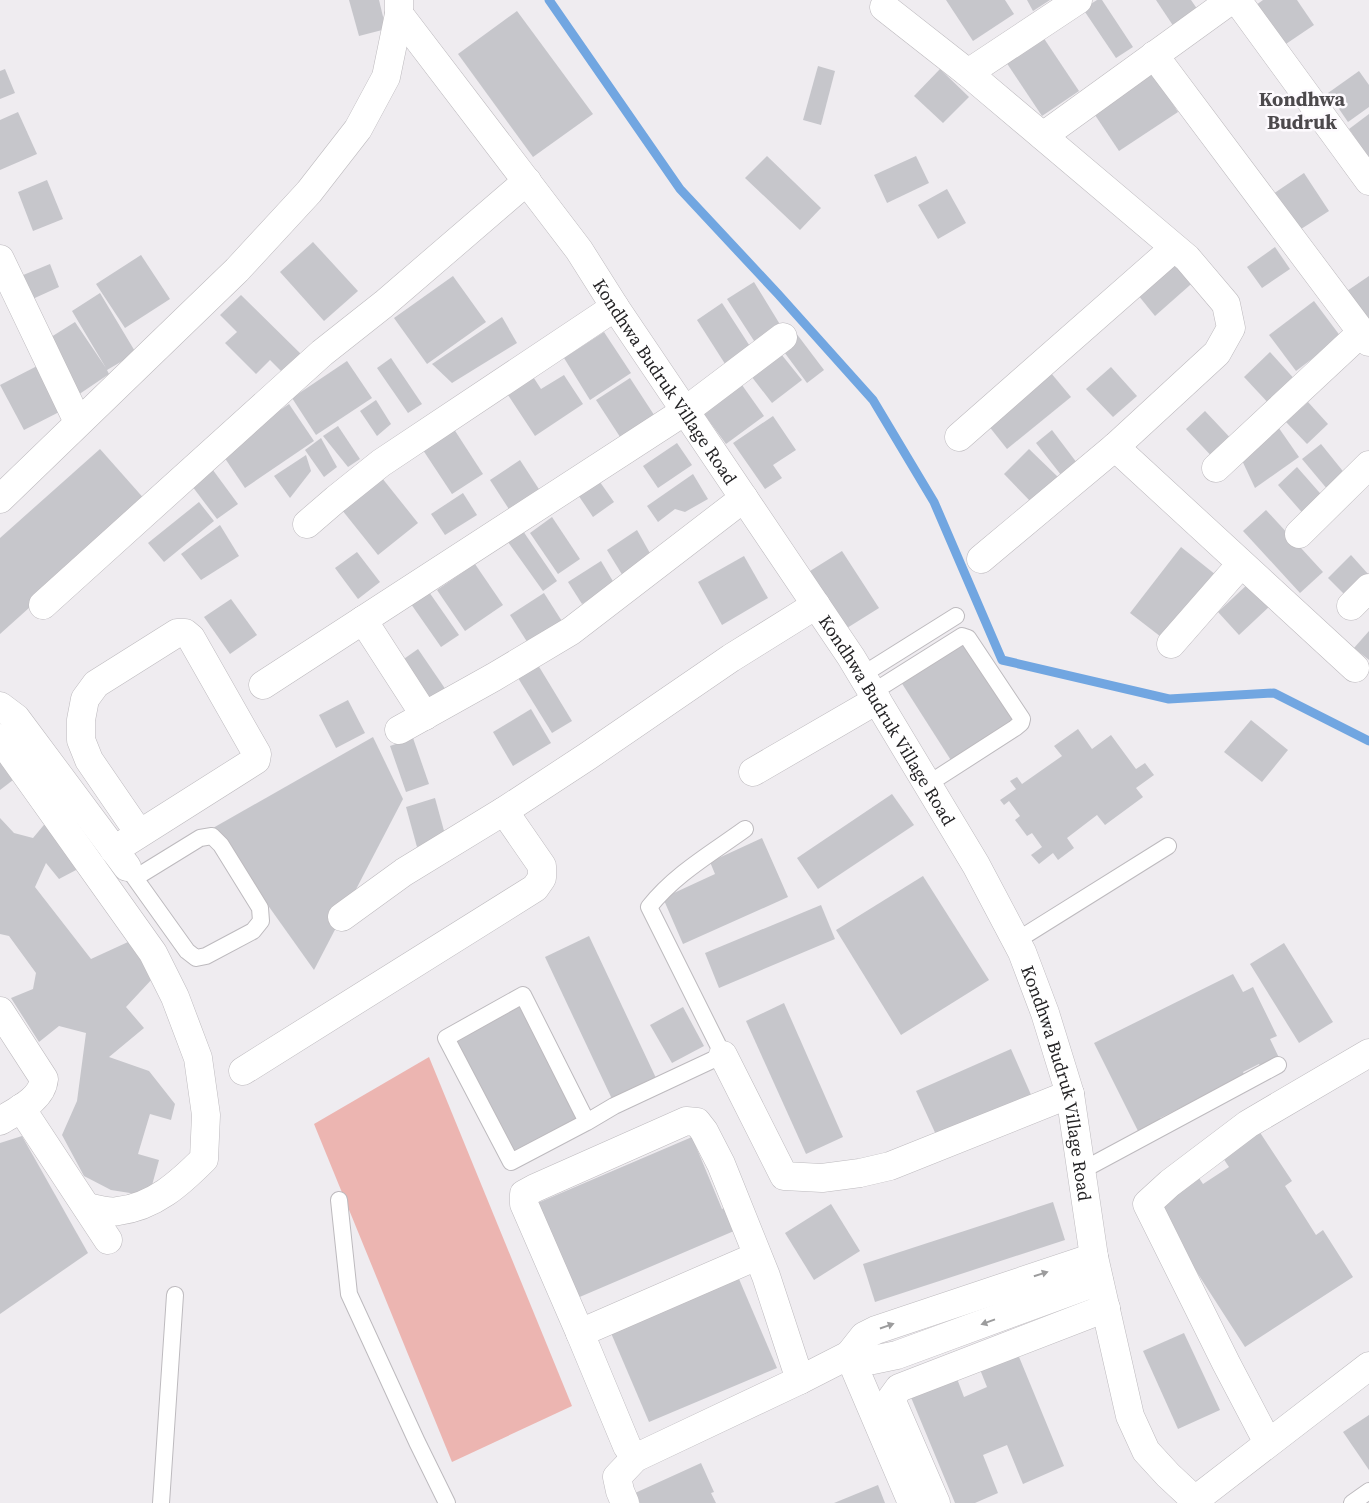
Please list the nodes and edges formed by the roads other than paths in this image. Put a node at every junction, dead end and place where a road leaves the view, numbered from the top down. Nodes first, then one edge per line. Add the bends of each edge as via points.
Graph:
1 (1078, 0) edge
2 (1231, 0) edge
3 (1237, 0) edge
4 (399, 7) edge
5 (884, 7) dead end
6 (1154, 55) junction
7 (968, 73) junction
8 (1043, 136) junction
9 (527, 181) junction
10 (1369, 181) edge
11 (1174, 248) junction
12 (0, 259) edge
13 (615, 307) junction
14 (783, 337) dead end
15 (1365, 337) edge
16 (685, 411) junction
17 (78, 422) junction
18 (959, 437) dead end
19 (1115, 447) junction
20 (1369, 465) edge
21 (1216, 468) dead end
22 (744, 498) junction
23 (0, 499) edge
24 (307, 524) dead end
25 (1299, 534) dead end
26 (981, 559) dead end
27 (1241, 564) junction
28 (43, 605) dead end
29 (816, 605) junction
30 (956, 616) dead end
31 (363, 620) junction
32 (1171, 644) dead end
33 (1355, 668) dead end
34 (262, 685) dead end
35 (870, 689) junction
36 (0, 706) edge
37 (425, 716) junction
38 (399, 730) dead end
39 (0, 738) edge
40 (753, 772) dead end
41 (928, 784) junction
42 (504, 811) junction
43 (745, 829) dead end
44 (139, 833) junction
45 (1168, 846) dead end
46 (125, 865) junction
47 (342, 917) dead end
48 (1016, 942) junction
49 (0, 1011) edge
50 (723, 1055) junction
51 (1365, 1063) edge
52 (1278, 1065) dead end
53 (243, 1071) dead end
54 (1070, 1094) junction
55 (10, 1114) edge
56 (587, 1122) junction
57 (1081, 1171) junction
58 (340, 1200) dead end
59 (87, 1208) junction
60 (108, 1240) dead end
61 (757, 1256) junction
62 (1097, 1269) junction
63 (175, 1295) dead end
64 (1106, 1308) junction
65 (580, 1333) junction
66 (849, 1355) junction
67 (1369, 1366) edge
68 (800, 1380) junction
69 (1268, 1443) junction
70 (635, 1458) junction
71 (1369, 1491) edge
72 (1197, 1502) edge
73 (161, 1503) edge
74 (447, 1503) edge
75 (625, 1503) edge
76 (912, 1503) edge
77 (936, 1503) edge
78 (1352, 1503) edge

1 - 7 street
2 - 6 street
3 - 10 street
4 - 9 street, Kondhwa Budruk Village Road
4 - 17 street via 386,77 353,136 309,192 237,270
5 - 7 street
6 - 8 street
6 - 15 street
7 - 8 street
8 - 11 street
9 - 13 street, Kondhwa Budruk Village Road via 579,250
9 - 28 street via 322,353
11 - 18 street
11 - 19 street via 1187,258 1226,304 1230,328 1217,353
12 - 17 street
13 - 16 street, Kondhwa Budruk Village Road
13 - 24 street via 381,463
14 - 16 street
15 - 21 street
16 - 22 street, Kondhwa Budruk Village Road
16 - 31 street
17 - 23 street
19 - 26 street
19 - 27 street
20 - 25 street
22 - 29 street, Kondhwa Budruk Village Road
22 - 37 street via 571,631
27 - 32 street
27 - 33 street
29 - 35 street, Kondhwa Budruk Village Road
29 - 42 street via 731,658
30 - 35 lane
31 - 34 street
31 - 37 street
35 - 40 street
35 - 41 street, Kondhwa Budruk Village Road
35 - 41 lane via 962,636 968,638 1022,719 1015,728
36 - 46 street via 16,718
37 - 38 street
39 - 59 street via 152,954 175,998 198,1058 206,1115 204,1159 183,1181 151,1202 117,1212
41 - 48 street, Kondhwa Budruk Village Road via 976,865
42 - 47 street via 404,872
42 - 53 street via 542,866 542,878 535,888
43 - 50 lane via 692,866 663,890 650,907
44 - 44 street via 256,760 257,754 191,638 185,634 176,633 96,684 85,700 80,720 81,740 89,760
44 - 46 street
45 - 48 lane
46 - 46 lane via 187,951 196,958 253,931 261,921 260,908 212,836
48 - 54 street, Kondhwa Budruk Village Road via 1045,1013
49 - 55 street via 44,1079 43,1087 35,1097
50 - 54 street via 784,1176 822,1178 890,1166
50 - 56 lane
51 - 69 street via 1248,1124 1147,1204
52 - 57 lane
54 - 57 street, Kondhwa Budruk Village Road
55 - 59 street
56 - 56 lane via 511,1162 446,1038 524,995
57 - 62 street, Kondhwa Budruk Village Road
58 - 74 lane via 349,1294
59 - 60 street
61 - 65 street
61 - 65 street via 721,1164 704,1131 696,1122 686,1121 524,1194 524,1204
61 - 68 street
62 - 64 street, Kondhwa Budruk Village Road
62 - 66 street via 876,1330 864,1336
63 - 73 lane
64 - 72 street, Kondhwa Budruk Village Road via 1130,1416 1146,1451
64 - 77 street via 899,1388 892,1399
65 - 70 street
66 - 68 street
66 - 76 street
67 - 69 street
68 - 70 street
69 - 72 street
70 - 75 street via 617,1477
71 - 78 lane

